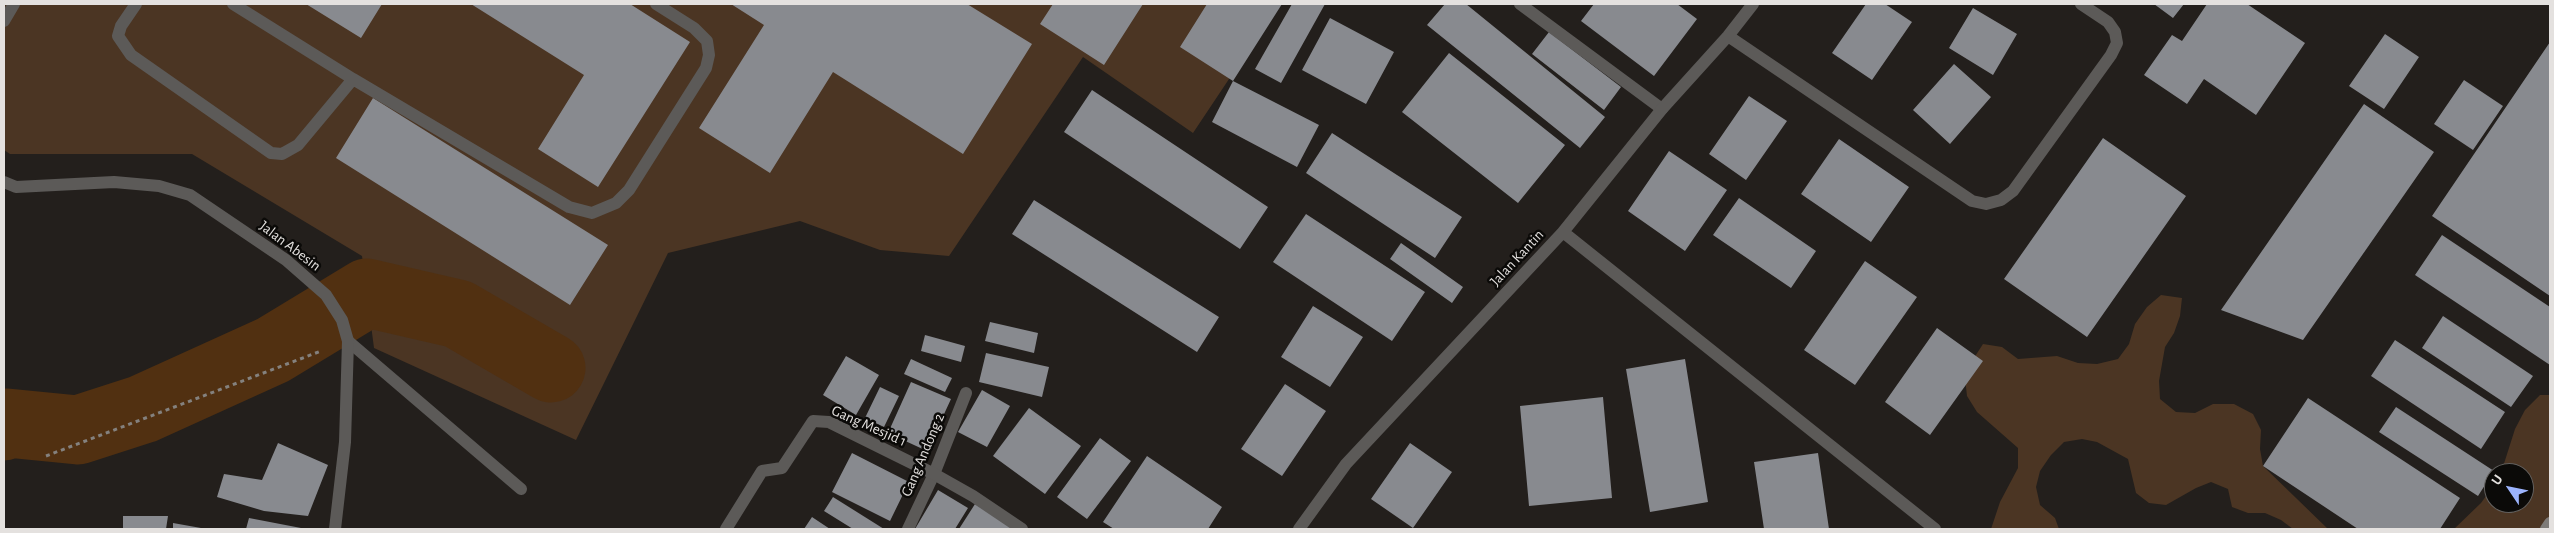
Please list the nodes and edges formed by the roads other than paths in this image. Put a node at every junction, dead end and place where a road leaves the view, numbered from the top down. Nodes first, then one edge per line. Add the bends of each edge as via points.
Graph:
1 (14, 4) edge
2 (136, 4) edge
3 (233, 4) edge
4 (656, 4) edge
5 (1520, 4) edge
6 (1753, 4) edge
7 (2081, 4) edge
8 (4, 21) edge
9 (1728, 36) junction
10 (353, 79) junction
11 (1662, 108) junction
12 (4, 182) edge
13 (1563, 232) junction
14 (348, 341) junction
15 (966, 393) dead end
16 (934, 474) junction
17 (521, 489) dead end
18 (2550, 523) edge
19 (334, 529) edge
20 (726, 529) edge
21 (908, 529) edge
22 (1022, 529) edge
23 (1299, 529) edge
24 (1935, 529) edge
25 (2546, 529) edge

1 - 8 street
2 - 10 street via 118,36 131,55 271,153 282,154 298,145
3 - 10 street
4 - 10 street via 694,28 707,41 709,55 706,68 629,190 616,203 592,213 569,207
5 - 11 street
6 - 9 street, Jalan Kantin
7 - 9 street via 2108,22 2117,43 2013,191 2001,200 1986,204 1972,201
9 - 11 street, Jalan Kantin
11 - 13 street, Jalan Kantin
12 - 14 street, Jalan Abesin via 16,187 123,183 159,186 190,195 286,260 326,296 342,320
13 - 23 street, Jalan Kantin via 1346,464
13 - 24 street
14 - 17 street
14 - 19 street, Jalan Abesin via 345,442
15 - 16 street, Gang Andong 2
16 - 20 street, Gang Mesjid 1 via 828,422 813,421 782,468 762,471
16 - 21 street, Gang Andong 2
16 - 22 street
18 - 25 street

